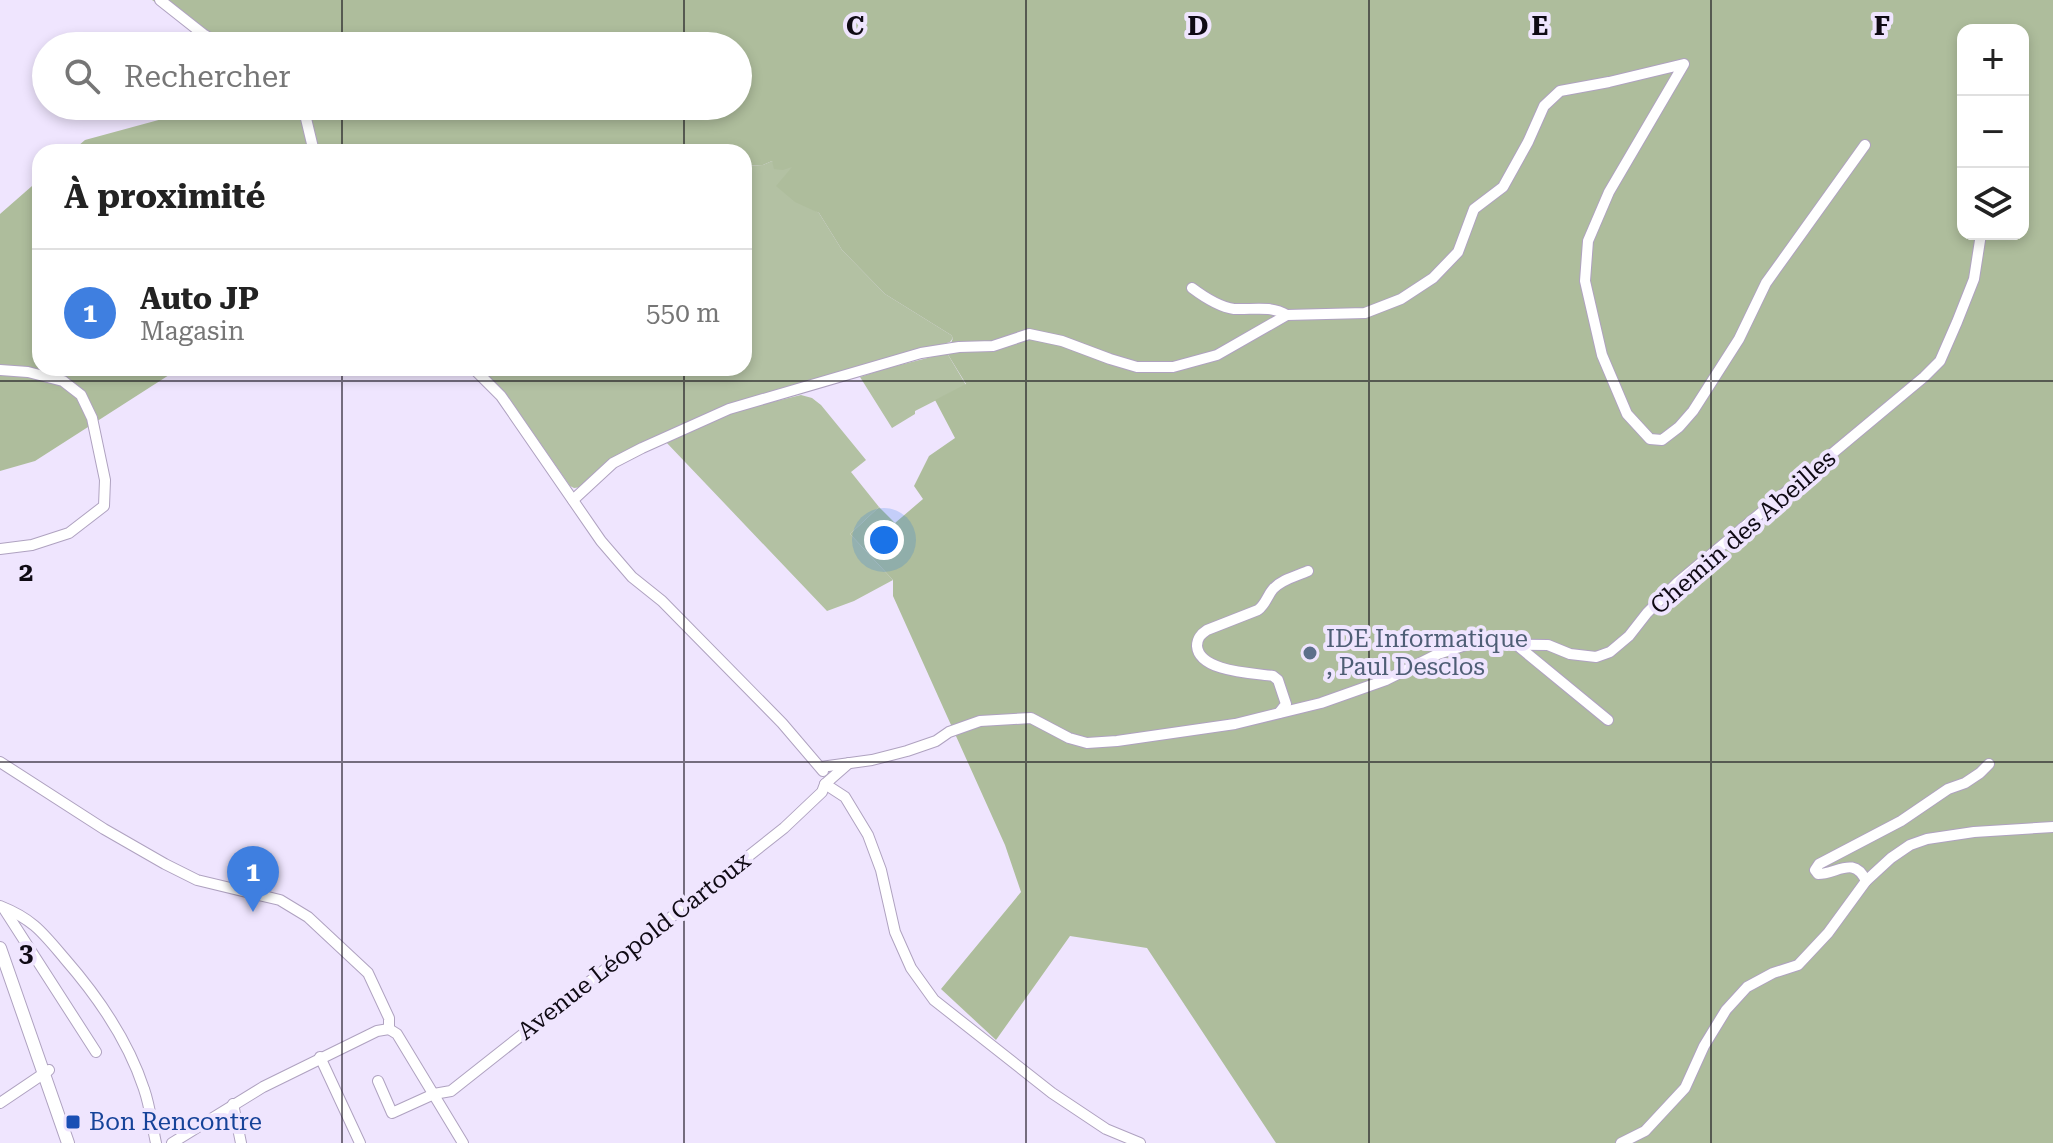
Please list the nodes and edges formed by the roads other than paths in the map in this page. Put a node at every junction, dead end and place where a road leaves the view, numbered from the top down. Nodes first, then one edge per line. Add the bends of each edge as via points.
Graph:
1 (160, 0) edge
2 (200, 32) edge
3 (306, 120) edge
4 (312, 144) edge
5 (1865, 145) dead end
6 (1980, 240) edge
7 (1192, 288) dead end
8 (1287, 315) junction
9 (0, 370) edge
10 (32, 373) edge
11 (44, 376) edge
12 (481, 376) edge
13 (573, 500) junction
14 (0, 549) edge
15 (1308, 571) dead end
16 (1518, 646) junction
17 (1279, 713) junction
18 (1608, 720) dead end
19 (0, 762) edge
20 (850, 763) junction
21 (1989, 764) dead end
22 (821, 767) junction
23 (825, 784) junction
24 (2053, 827) edge
25 (1866, 881) junction
26 (2, 906) edge
27 (0, 948) edge
28 (389, 1029) junction
29 (96, 1052) dead end
30 (320, 1057) junction
31 (46, 1072) junction
32 (378, 1081) dead end
33 (434, 1094) junction
34 (0, 1103) edge
35 (233, 1104) junction
36 (68, 1143) edge
37 (77, 1143) edge
38 (156, 1143) edge
39 (172, 1143) edge
40 (241, 1143) edge
41 (360, 1143) edge
42 (463, 1143) edge
43 (1140, 1143) edge
44 (1621, 1143) edge

1 - 2 street
3 - 4 street
5 - 8 street via 1766,283 1739,339 1693,411 1662,440 1650,439 1627,414 1602,355 1585,281 1588,241 1609,192 1684,64 1560,91 1544,106 1503,187 1474,209 1458,252 1433,278 1401,299 1365,313
6 - 16 street, Chemin des Abeilles via 1974,279 1957,322 1940,361 1924,377 1678,582 1610,652 1596,657 1548,645
7 - 8 street via 1231,309 1264,308
8 - 13 street via 1217,355 1173,367 1137,367 1029,334 993,346 921,353 729,409 613,463
9 - 10 street
11 - 14 street via 63,381 81,395 92,418 105,480 104,506 69,533
12 - 13 street via 501,396
13 - 22 street via 632,577 662,601
15 - 17 street via 1278,584 1258,610 1207,630 1197,642 1209,664 1278,680 1286,704
16 - 17 street, Chemin des Abeilles via 1469,644 1386,680
16 - 18 street
17 - 20 street, Chemin des Abeilles via 1235,724 1087,743 1031,718 980,721 907,751
19 - 28 street via 165,864 197,880 280,900 308,917 368,973
20 - 22 street, Chemin des Abeilles
20 - 23 street, Chemin des Abeilles
21 - 25 street via 1815,870 1824,875 1855,868
22 - 23 street
23 - 33 street, Avenue Léopold Cartoux via 784,828 451,1091
23 - 43 street via 845,797 868,835 895,932 911,968 934,1000 1052,1093 1106,1129
24 - 25 street via 1927,839 1891,858
25 - 44 street via 1798,965 1747,987 1726,1010 1685,1088 1645,1131
26 - 29 street
26 - 38 street via 39,929 88,985 121,1035 144,1090
27 - 31 main road
28 - 30 street
28 - 33 street
30 - 35 street
30 - 41 street
31 - 34 street
31 - 36 main road
31 - 37 main road
32 - 33 street, Avenue Léopold Cartoux via 392,1113
33 - 42 street
35 - 39 street
35 - 40 street

